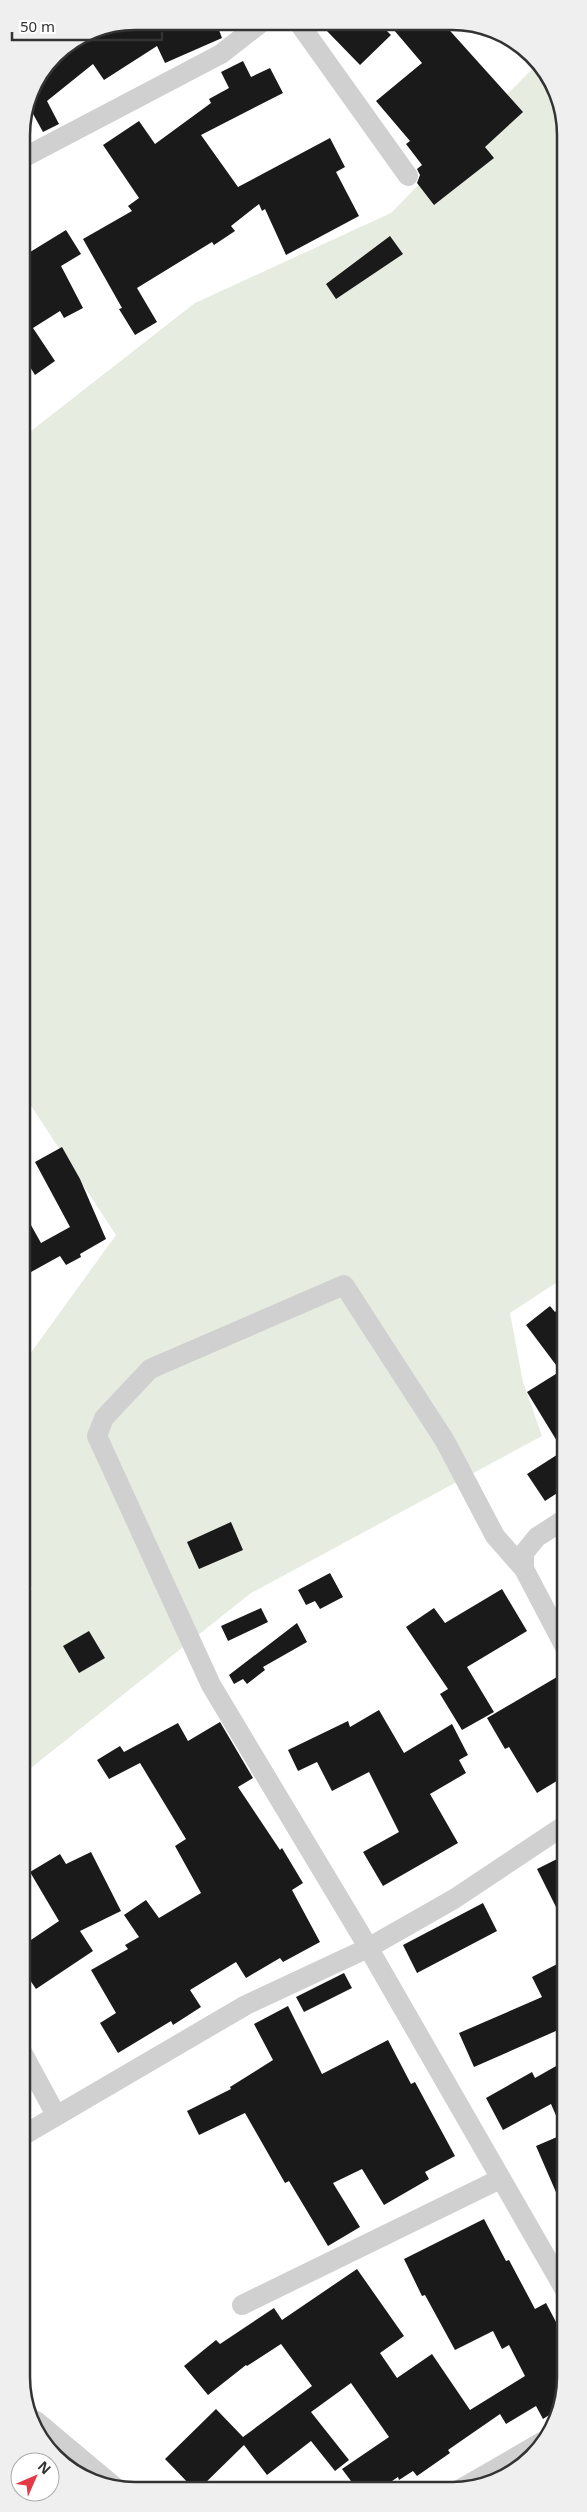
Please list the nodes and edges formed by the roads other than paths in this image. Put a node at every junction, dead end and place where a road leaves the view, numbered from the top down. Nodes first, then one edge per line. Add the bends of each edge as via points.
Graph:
1 (252, 30) edge
2 (304, 30) edge
3 (30, 155) edge
4 (408, 176) dead end
5 (557, 1524) edge
6 (524, 1568) junction
7 (557, 1632) edge
8 (557, 1830) edge
9 (368, 1948) junction
10 (30, 2067) edge
11 (56, 2115) junction
12 (30, 2131) edge
13 (500, 2179) junction
14 (557, 2275) edge
15 (242, 2305) dead end
16 (43, 2427) edge
17 (525, 2452) edge
18 (103, 2476) edge
19 (481, 2477) edge

1 - 3 street via 221,54
2 - 4 street
5 - 6 street via 537,1537 524,1553
6 - 7 street
6 - 9 street via 495,1536 445,1441 344,1285 150,1368 104,1418 96,1436 212,1685
8 - 9 street via 454,1899
9 - 11 street via 246,2005
9 - 13 street
10 - 11 street
11 - 12 street
13 - 14 street
13 - 15 street
16 - 18 street
17 - 19 street

